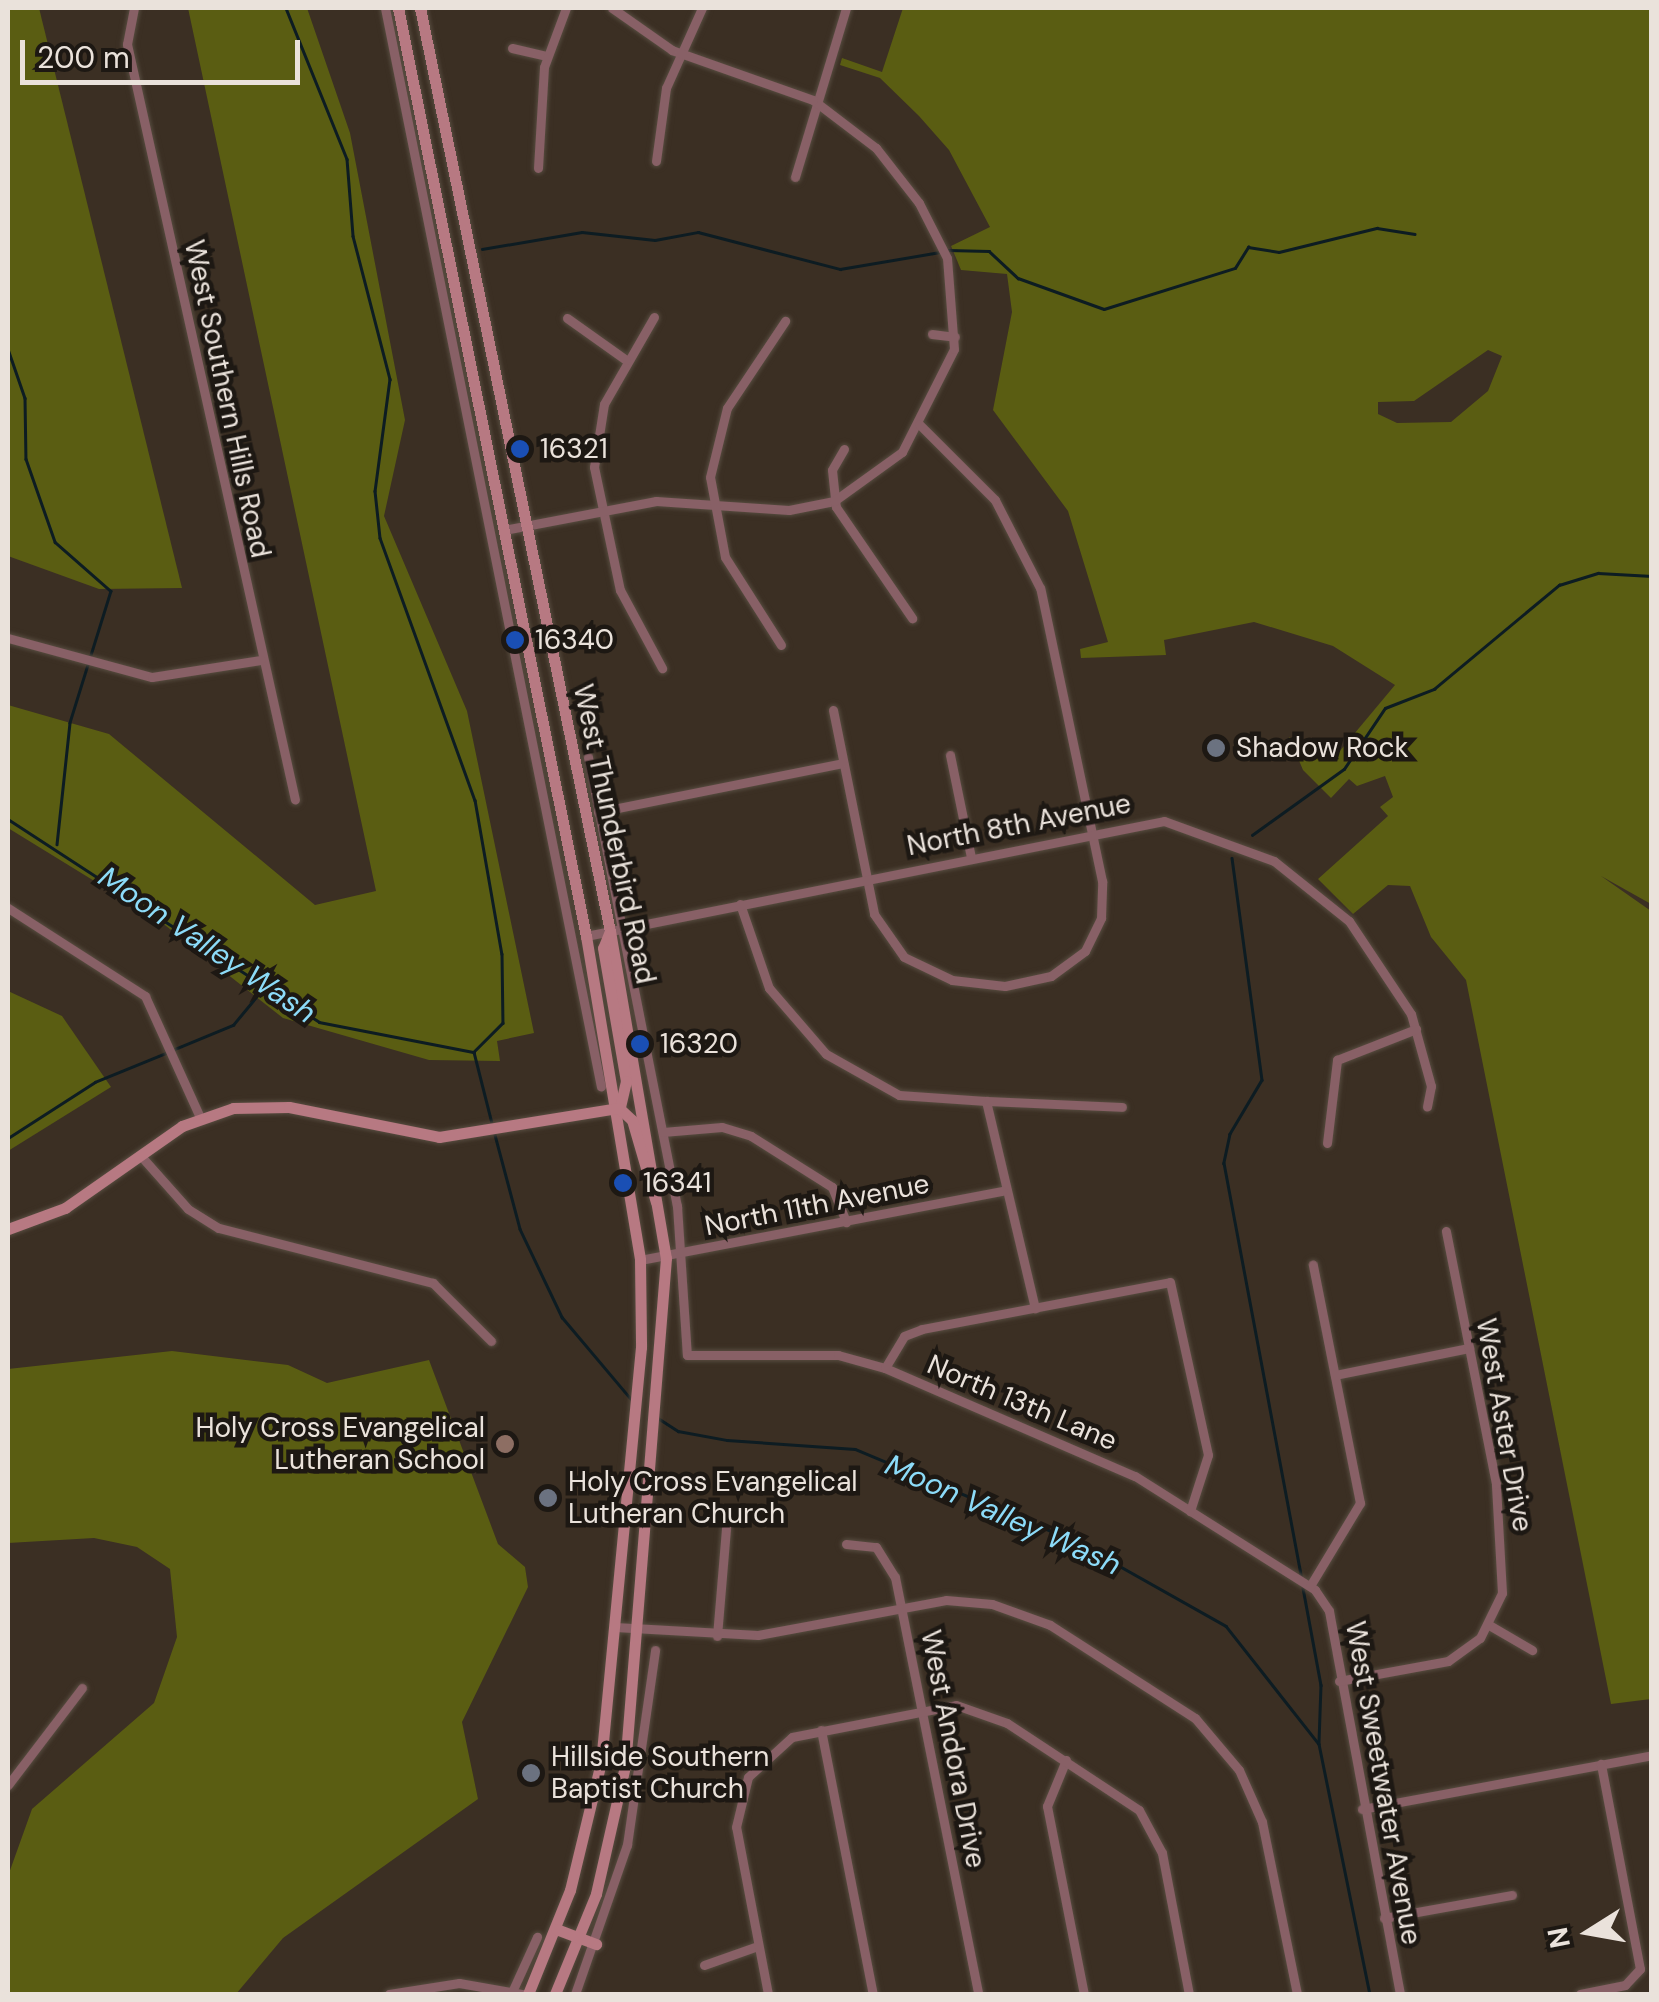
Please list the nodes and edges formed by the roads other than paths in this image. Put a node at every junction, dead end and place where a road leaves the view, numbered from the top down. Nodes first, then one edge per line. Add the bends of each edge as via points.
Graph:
1 (134, 8) edge
2 (385, 8) edge
3 (398, 8) edge
4 (420, 8) edge
5 (566, 8) edge
6 (612, 8) edge
7 (702, 8) edge
8 (846, 8) edge
9 (512, 48) dead end
10 (680, 53) junction
11 (547, 56) junction
12 (812, 100) junction
13 (656, 161) dead end
14 (538, 168) dead end
15 (795, 177) dead end
16 (472, 268) junction
17 (452, 272) junction
18 (654, 317) dead end
19 (567, 318) dead end
20 (786, 322) dead end
21 (932, 334) dead end
22 (955, 337) junction
23 (626, 360) junction
24 (919, 424) junction
25 (844, 449) dead end
26 (834, 501) junction
27 (712, 505) junction
28 (600, 509) junction
29 (524, 525) junction
30 (504, 530) junction
31 (534, 573) junction
32 (513, 578) junction
33 (499, 580) junction
34 (912, 618) dead end
35 (8, 638) edge
36 (781, 645) dead end
37 (261, 660) junction
38 (662, 668) dead end
39 (832, 710) dead end
40 (950, 756) dead end
41 (588, 758) dead end
42 (842, 762) junction
43 (295, 800) dead end
44 (598, 812) junction
45 (1094, 833) junction
46 (971, 857) junction
47 (866, 878) junction
48 (740, 904) junction
49 (8, 908) edge
50 (616, 929) junction
51 (586, 936) junction
52 (1416, 1029) junction
53 (605, 1035) junction
54 (590, 1037) junction
55 (600, 1087) dead end
56 (986, 1101) junction
57 (1122, 1107) dead end
58 (1428, 1107) dead end
59 (619, 1108) junction
60 (200, 1117) junction
61 (663, 1132) junction
62 (1326, 1143) dead end
63 (140, 1155) junction
64 (1002, 1191) junction
65 (662, 1215) junction
66 (846, 1222) junction
67 (8, 1229) edge
68 (1446, 1230) dead end
69 (683, 1254) junction
70 (666, 1258) junction
71 (640, 1260) junction
72 (1313, 1264) dead end
73 (1035, 1308) junction
74 (491, 1341) dead end
75 (1470, 1348) junction
76 (686, 1355) joint
77 (884, 1368) junction
78 (1335, 1375) junction
79 (629, 1465) junction
80 (654, 1468) junction
81 (1190, 1512) junction
82 (726, 1528) dead end
83 (846, 1544) dead end
84 (1309, 1585) junction
85 (902, 1606) junction
86 (1489, 1625) junction
87 (615, 1627) junction
88 (640, 1629) junction
89 (717, 1636) junction
90 (655, 1650) dead end
91 (1532, 1650) dead end
92 (636, 1678) junction
93 (652, 1680) junction
94 (1339, 1681) junction
95 (82, 1688) dead end
96 (922, 1710) junction
97 (821, 1730) junction
98 (1652, 1755) edge
99 (1066, 1760) junction
100 (1602, 1764) junction
101 (8, 1785) edge
102 (1362, 1809) junction
103 (1512, 1895) dead end
104 (1384, 1918) junction
105 (556, 1929) junction
106 (537, 1937) dead end
107 (580, 1938) junction
108 (596, 1944) junction
109 (758, 1946) junction
110 (704, 1965) dead end
111 (388, 1994) edge
112 (519, 1994) edge
113 (554, 1994) edge
114 (575, 1994) edge
115 (768, 1994) edge
116 (872, 1994) edge
117 (978, 1994) edge
118 (1084, 1994) edge
119 (1189, 1994) edge
120 (1296, 1994) edge
121 (1400, 1994) edge
122 (1580, 1994) edge

1 - 37 street, West Southern Hills Road via 127,44
2 - 33 street
3 - 17 main road, West Thunderbird Road
4 - 16 main road, West Thunderbird Road
5 - 11 street
6 - 10 street
7 - 10 street
8 - 12 street
9 - 11 street
10 - 12 street
10 - 13 street
11 - 14 street
12 - 15 street
12 - 22 street via 876,148 944,251
16 - 17 main road
16 - 29 main road, West Thunderbird Road
17 - 30 main road, West Thunderbird Road
18 - 23 street
19 - 23 street
20 - 27 street via 726,408 711,461
21 - 22 street
22 - 24 street
23 - 28 street via 596,432
24 - 26 street via 890,464
24 - 45 street via 983,483 1027,554
25 - 26 street via 832,470
26 - 27 street via 789,510
26 - 34 street
27 - 28 street
27 - 36 street via 734,576
28 - 29 street
28 - 38 street via 620,590
29 - 30 street
29 - 31 main road, West Thunderbird Road
30 - 32 main road, West Thunderbird Road
31 - 32 main road
31 - 50 main road, West Thunderbird Road
32 - 33 street
32 - 51 main road, West Thunderbird Road
33 - 54 street
35 - 37 street via 152,677
37 - 43 street, West Southern Hills Road
39 - 42 street
40 - 46 street
41 - 44 street, West Thunderbird Road
42 - 44 street
42 - 47 street
44 - 50 street, West Thunderbird Road
45 - 46 street, North 8th Avenue
45 - 47 street via 1104,899 1094,936 1069,966 1031,982 926,971 886,937
45 - 52 street, North 8th Avenue via 1164,820 1300,877 1376,953
46 - 47 street, North 8th Avenue
47 - 48 street, North 8th Avenue
48 - 50 street, North 8th Avenue
48 - 56 street via 768,988 826,1054 899,1094
49 - 60 street via 145,996
50 - 51 street, North 8th Avenue
50 - 59 main road via 603,948 626,1081
50 - 61 street, West Thunderbird Road
50 - 65 main road, West Thunderbird Road
51 - 53 main road, West Thunderbird Road
52 - 58 street, North 8th Avenue
52 - 62 street via 1337,1060
53 - 54 street
53 - 59 main road, West Thunderbird Road
54 - 55 street
56 - 57 street
56 - 64 street
59 - 60 main road via 439,1137 289,1107
59 - 65 main road via 632,1120
59 - 71 main road, West Thunderbird Road
60 - 63 main road
61 - 66 street via 722,1127 751,1136 832,1187
61 - 69 street, West Thunderbird Road
63 - 67 main road via 65,1208
63 - 74 street via 188,1209 219,1228 433,1284
64 - 66 street, North 11th Avenue
64 - 73 street
65 - 70 main road, West Thunderbird Road
66 - 69 street, North 11th Avenue
68 - 75 street, West Aster Drive
69 - 70 street, North 11th Avenue
69 - 76 street, West Thunderbird Road
70 - 71 street, North 11th Avenue
70 - 80 main road, West Thunderbird Road
71 - 79 main road, West Thunderbird Road
72 - 78 street
73 - 77 street via 911,1332
73 - 81 street via 1170,1282 1208,1454
75 - 78 street
75 - 86 street, West Aster Drive via 1502,1547 1502,1594
76 - 77 street, North 13th Lane via 838,1354
77 - 81 street, North 13th Lane via 1135,1476
78 - 84 street via 1360,1503
79 - 80 main road
79 - 87 main road, West Thunderbird Road
80 - 88 main road, West Thunderbird Road
81 - 84 street, North 13th Lane
82 - 89 street
83 - 85 street, West Andora Drive via 876,1547
84 - 94 street, West Sweetwater Avenue via 1329,1611
85 - 89 street
85 - 96 street, West Andora Drive
85 - 120 street via 970,1600 1035,1618 1216,1739 1262,1822
86 - 91 street
86 - 94 street via 1448,1662
87 - 88 street
87 - 105 main road, West Thunderbird Road via 594,1802
88 - 89 street
88 - 92 main road, West Thunderbird Road
90 - 93 street
92 - 93 street
92 - 107 main road, West Thunderbird Road via 618,1807
93 - 108 street via 634,1816
94 - 102 street, West Sweetwater Avenue
95 - 101 street
96 - 97 street
96 - 99 street via 982,1710
96 - 117 street, West Andora Drive
97 - 109 street via 770,1750 744,1785 736,1827
97 - 116 street
98 - 100 street
99 - 118 street via 1048,1806
99 - 119 street via 1124,1796 1155,1834
100 - 102 street
100 - 122 street via 1641,1956 1634,1978
102 - 104 street, West Sweetwater Avenue
103 - 104 street
104 - 121 street, West Sweetwater Avenue
105 - 107 main road
105 - 112 main road, West Thunderbird Road
106 - 112 street
107 - 108 main road
107 - 113 main road, West Thunderbird Road
108 - 114 street
109 - 110 street
109 - 115 street
111 - 112 street via 459,1983

